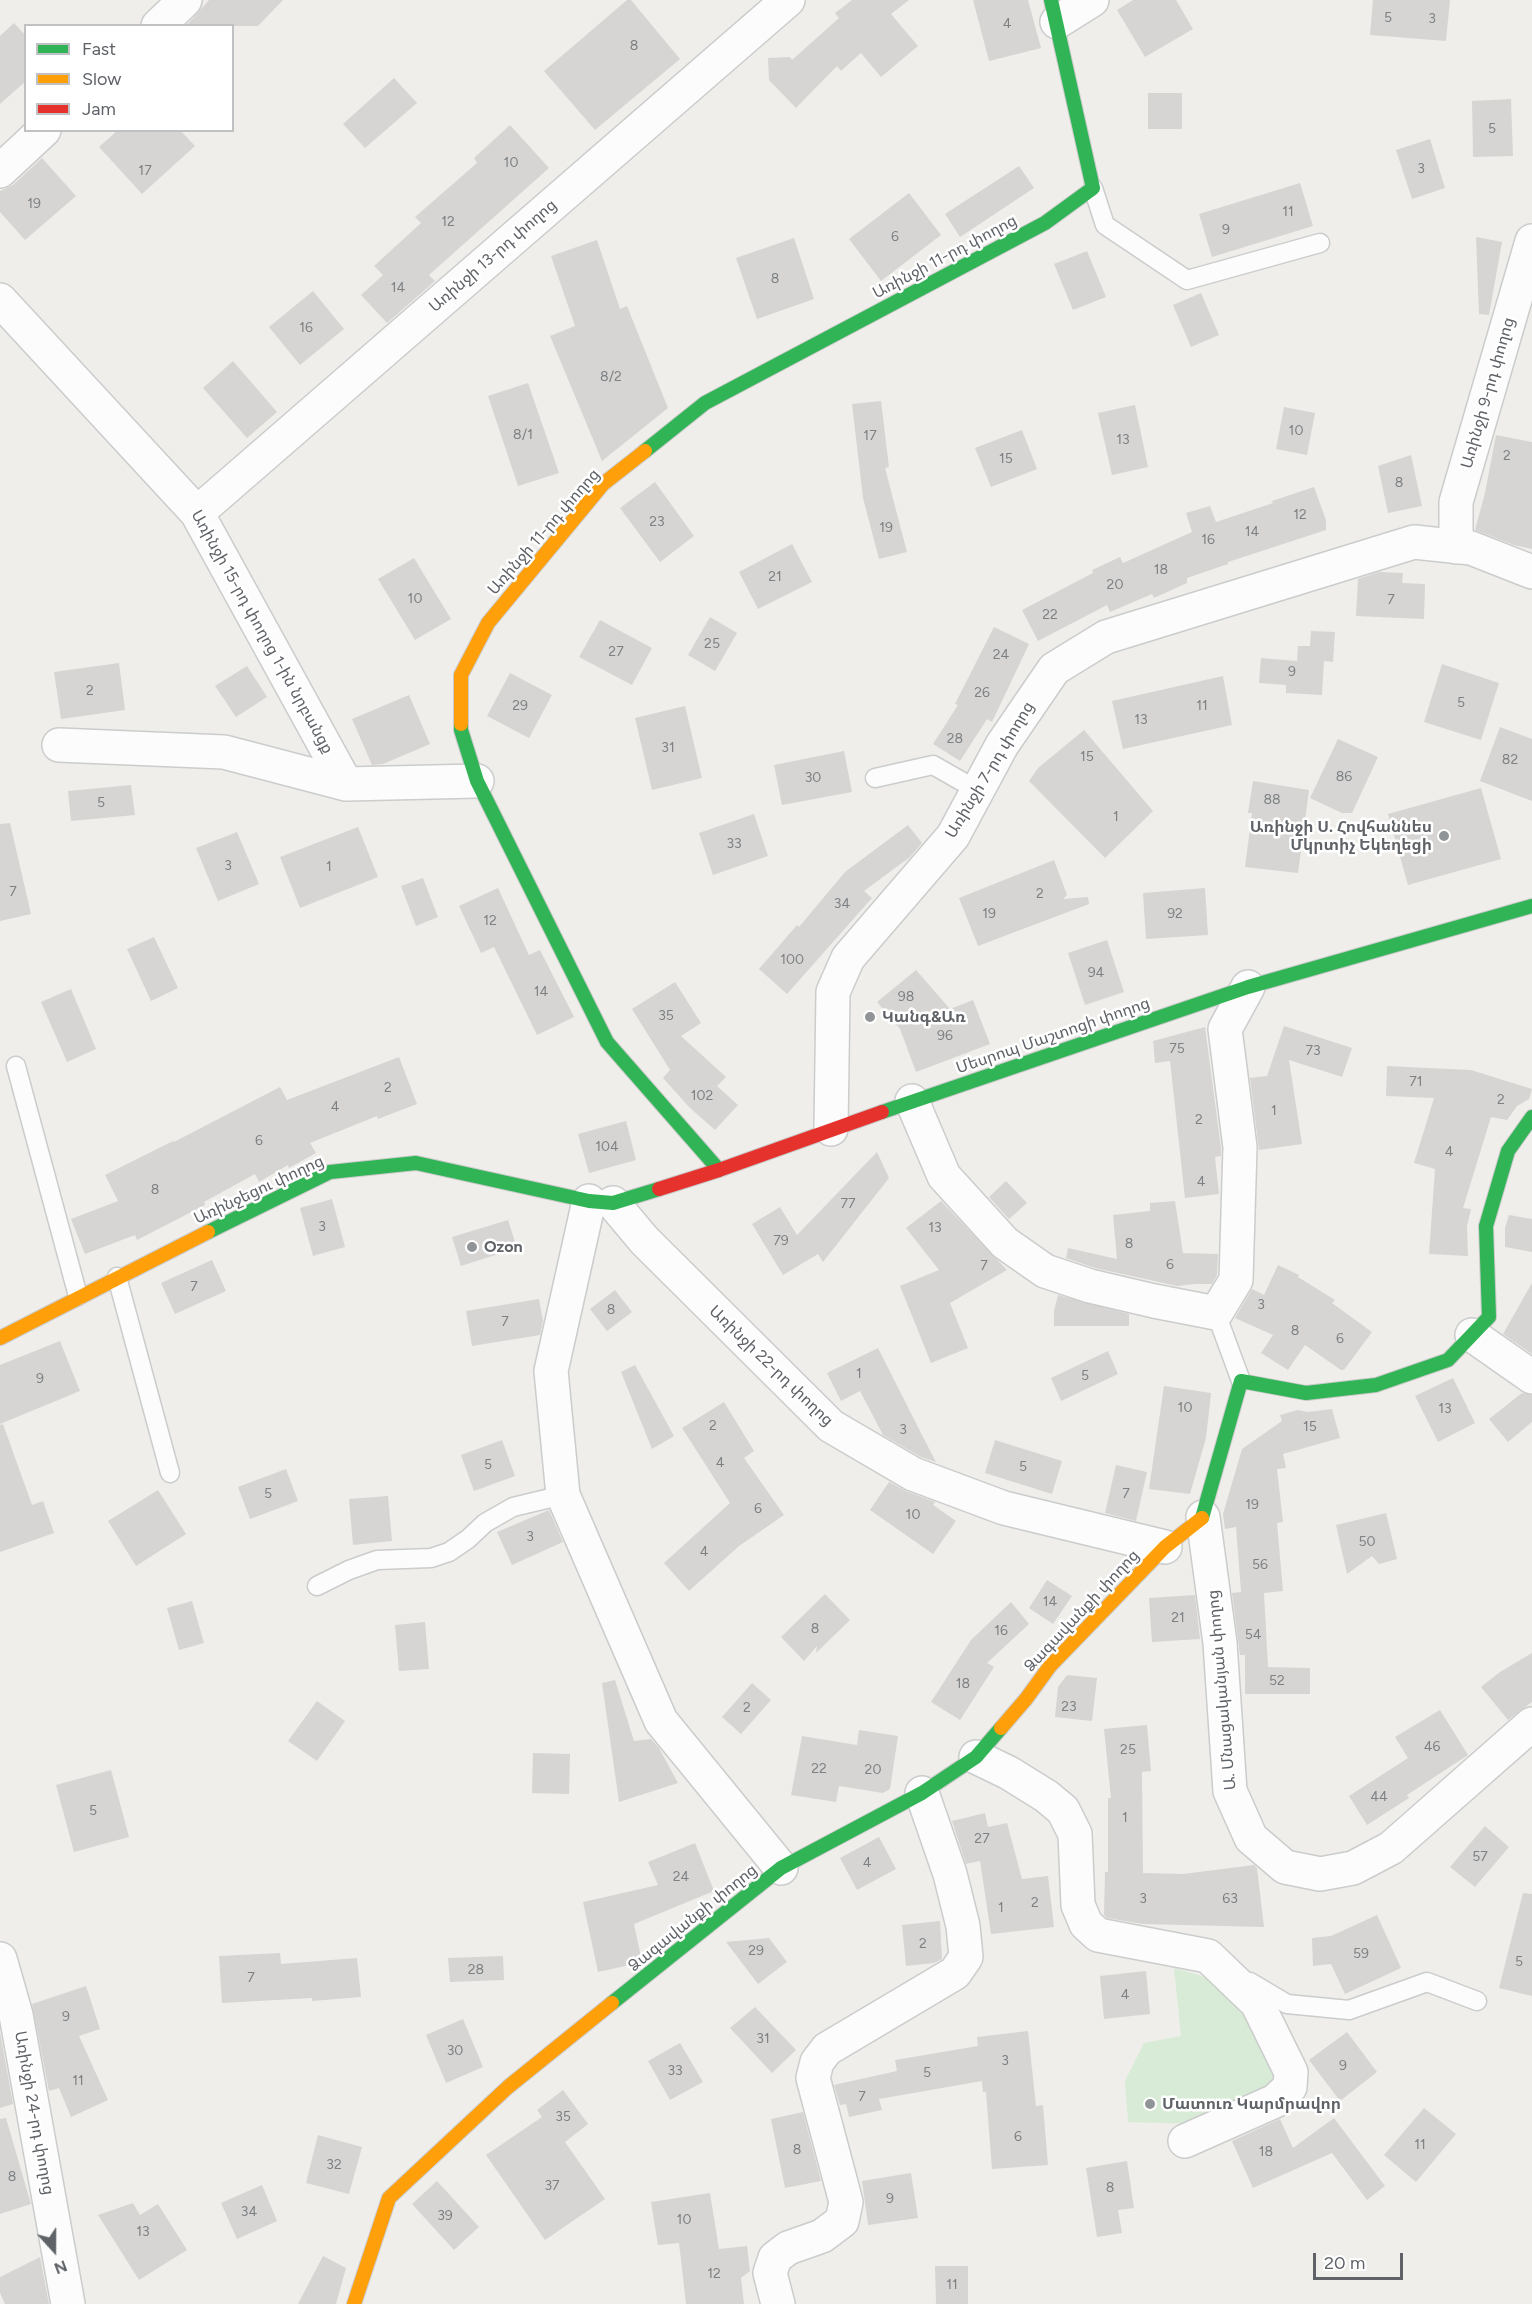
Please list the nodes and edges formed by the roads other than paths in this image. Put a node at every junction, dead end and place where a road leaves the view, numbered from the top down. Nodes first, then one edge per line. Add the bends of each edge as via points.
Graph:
1 (185, 0) edge
2 (788, 0) edge
3 (1092, 0) edge
4 (1054, 11) edge
5 (160, 24) edge
6 (42, 132) edge
7 (0, 171) edge
8 (1093, 188) junction
9 (1320, 243) dead end
10 (1529, 259) edge
11 (0, 300) edge
12 (198, 513) junction
13 (1456, 547) junction
14 (1532, 572) edge
15 (59, 745) dead end
16 (875, 778) dead end
17 (477, 781) junction
18 (346, 784) junction
19 (977, 790) junction
20 (1532, 906) edge
21 (1248, 987) junction
22 (16, 1066) dead end
23 (912, 1101) junction
24 (1532, 1117) edge
25 (831, 1129) junction
26 (719, 1170) junction
27 (601, 1202) junction
28 (117, 1277) junction
29 (78, 1296) junction
30 (1216, 1312) junction
31 (1472, 1335) junction
32 (0, 1338) edge
33 (1532, 1377) edge
34 (1241, 1381) junction
35 (170, 1473) dead end
36 (563, 1495) junction
37 (1203, 1517) junction
38 (1165, 1547) junction
39 (317, 1586) dead end
40 (1532, 1724) edge
41 (976, 1757) junction
42 (922, 1793) junction
43 (781, 1868) junction
44 (1208, 1956) junction
45 (0, 1959) edge
46 (1477, 2001) dead end
47 (1185, 2141) dead end
48 (68, 2304) edge
49 (354, 2304) edge
50 (778, 2304) edge

1 - 5 street
2 - 12 street, Առինջի 13-րդ փողոց
3 - 4 street
4 - 8 street
6 - 7 street
8 - 9 lane via 1105,225 1187,280
8 - 17 street, Առինջի 11-րդ փողոց via 1045,223 705,404 603,484 488,622 461,675 461,730
10 - 13 street, Առինջի 9-րդ փողոց via 1456,502
11 - 12 street, Առինջի 15-րդ փողոց 1-ին նրբանցք
12 - 18 street, Առինջի 15-րդ փողոց 1-ին նրբանցք
13 - 14 street, Առինջի 7-րդ փողոց via 1472,548
13 - 19 street, Առինջի 7-րդ փողոց via 1414,542 1106,637 1054,669 1002,745
15 - 18 street via 224,752
16 - 19 lane via 933,765
17 - 18 street
17 - 26 street, Առինջի 11-րդ փողոց via 607,1042
19 - 25 street, Առինջի 7-րդ փողոց via 953,836 848,958 833,992
20 - 21 street, Մեսրոպ Մաշտոցի փողոց
21 - 23 street, Մեսրոպ Մաշտոցի փողոց
21 - 30 street via 1225,1029 1240,1147 1238,1225 1236,1280
22 - 29 lane
23 - 25 street, Մեսրոպ Մաշտոցի փողոց
23 - 30 street via 944,1176 1005,1243 1045,1271 1154,1301
24 - 31 street via 1508,1151 1486,1226 1489,1317
25 - 26 street, Մեսրոպ Մաշտոցի փողոց
26 - 27 street, Մեսրոպ Մաշտոցի փողոց
27 - 28 street, Առինջեցու փողոց via 416,1163 330,1172
27 - 36 street via 551,1371
27 - 38 street, Առինջի 22-րդ փողոց via 831,1426 913,1474 1004,1508
28 - 29 street, Առինջեցու փողոց
28 - 35 lane
29 - 32 street, Առինջեցու փողոց
30 - 34 lane
31 - 33 street
31 - 34 street via 1448,1360 1376,1384 1306,1393
34 - 37 street
36 - 39 lane via 513,1507 485,1523 449,1552 431,1558 377,1560
36 - 43 street via 662,1721
37 - 38 street, Ձագավանքի փողոց
37 - 40 street, Ա. Մնացականյան փողոց via 1220,1643 1230,1791 1251,1838 1285,1867 1320,1874 1353,1868 1391,1848
38 - 41 street, Ձագավանքի փողոց via 1050,1666
41 - 42 street, Ձագավանքի փողոց
41 - 44 street via 1009,1773 1063,1810 1075,1834 1078,1905 1086,1924 1098,1935
42 - 43 street, Ձագավանքի փողոց
42 - 50 street via 950,1874 966,1957 955,1973 827,2049 817,2062 813,2078 846,2202 842,2220 822,2236 788,2248 775,2258 770,2273
43 - 49 street, Ձագավանքի փողոց via 508,2087 389,2198
44 - 46 lane via 1287,2004 1348,2010 1427,1982
44 - 47 street via 1257,2003 1291,2072 1290,2087 1275,2101
45 - 48 street, Առինջի 24-րդ փողոց via 16,2015

